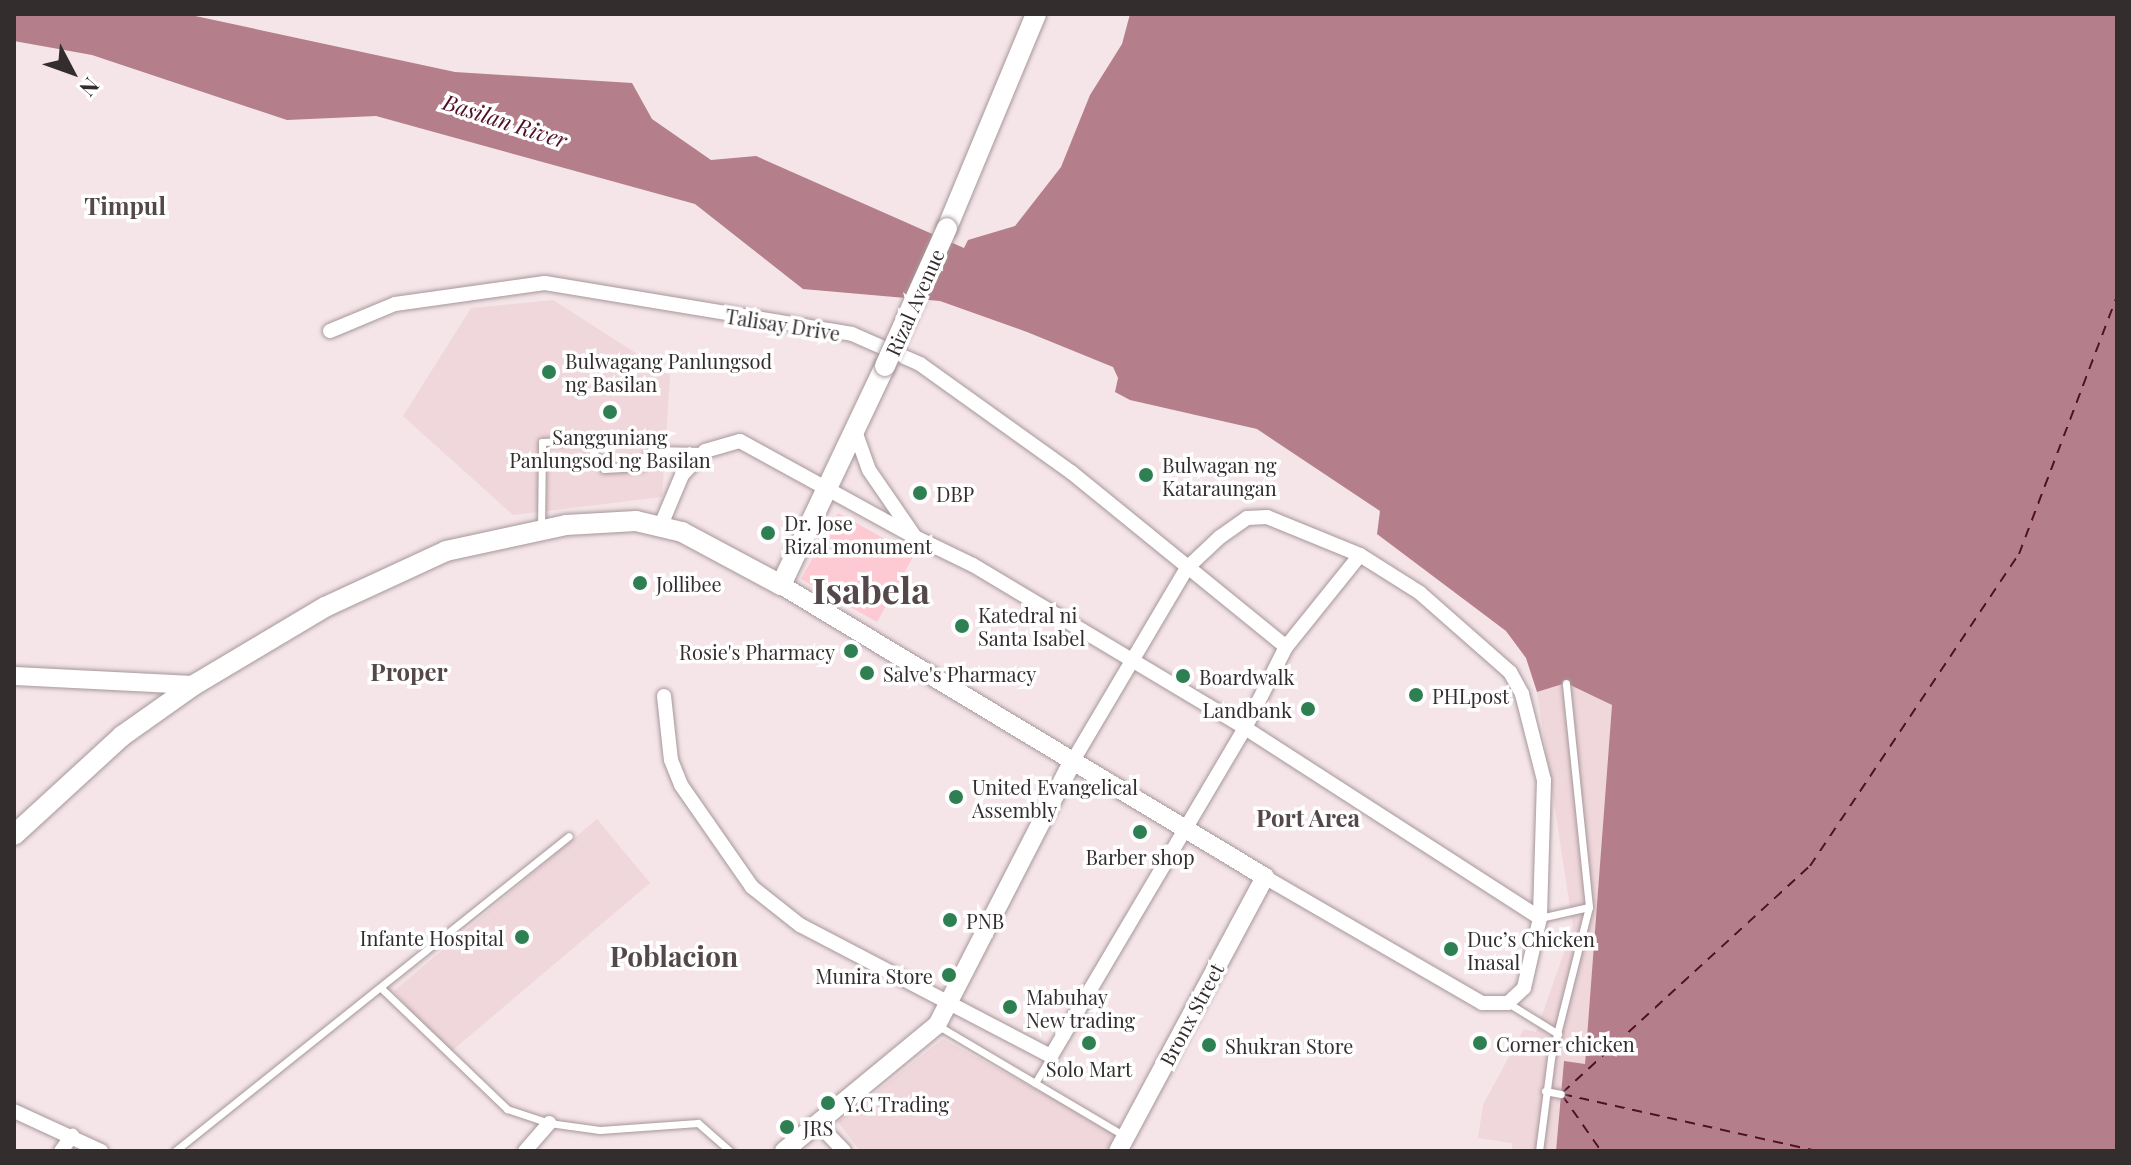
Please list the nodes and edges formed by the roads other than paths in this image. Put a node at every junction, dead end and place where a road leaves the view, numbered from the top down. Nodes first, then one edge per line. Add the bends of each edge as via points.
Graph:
1 (1036, 14) edge
2 (330, 331) dead end
3 (855, 431) junction
4 (705, 451) junction
5 (829, 485) junction
6 (661, 525) junction
7 (541, 529) junction
8 (915, 537) junction
9 (1360, 555) junction
10 (1187, 568) junction
11 (781, 585) junction
12 (1286, 647) junction
13 (1132, 662) junction
14 (14, 676) edge
15 (1566, 683) dead end
16 (194, 685) junction
17 (664, 696) dead end
18 (1245, 728) junction
19 (1071, 764) junction
20 (1183, 829) junction
21 (14, 835) edge
22 (569, 836) dead end
23 (1265, 877) junction
24 (1589, 907) junction
25 (1540, 918) junction
26 (381, 988) junction
27 (948, 1003) junction
28 (1508, 1003) junction
29 (937, 1025) junction
30 (1558, 1034) junction
31 (1051, 1056) junction
32 (1035, 1083) junction
33 (1545, 1091) junction
34 (1561, 1094) dead end
35 (14, 1111) edge
36 (549, 1123) junction
37 (819, 1125) junction
38 (72, 1136) junction
39 (1121, 1143) edge
40 (61, 1151) edge
41 (101, 1151) edge
42 (175, 1151) edge
43 (525, 1151) edge
44 (730, 1151) edge
45 (784, 1151) edge
46 (844, 1151) edge
47 (1539, 1151) edge

1 - 3 main road, Rizal Avenue, bridge
2 - 10 street, Talisay Drive via 395,304 545,283 852,334 920,364 1071,472
3 - 5 main road, Rizal Avenue
3 - 8 street via 869,470
4 - 5 street via 740,441
4 - 6 street via 682,475
4 - 7 lane via 651,450 640,467 604,469 586,440 542,442
5 - 8 street
5 - 11 main road, Rizal Avenue
6 - 7 main road via 603,521
6 - 11 main road
7 - 16 main road via 446,551 389,575
8 - 13 street via 973,565
9 - 10 street via 1267,517 1247,518
9 - 12 street
9 - 25 street via 1420,593 1510,672 1522,694 1544,780
10 - 12 street, Talisay Drive
10 - 13 street
11 - 19 street
12 - 18 street
13 - 18 street
13 - 19 street
14 - 16 street
15 - 24 lane
16 - 21 main road via 122,736
17 - 27 street via 671,760 681,785 752,887 800,925
18 - 20 street
18 - 25 street
19 - 20 street
19 - 27 street
20 - 23 street
20 - 31 street
22 - 26 lane
23 - 28 street via 1482,1003
23 - 39 street, Bronx Street
24 - 25 lane
24 - 30 lane
25 - 28 street via 1524,988
26 - 36 lane via 485,1093 507,1109
26 - 42 lane
27 - 29 street
27 - 31 street
28 - 30 lane
29 - 32 lane
29 - 37 street
30 - 33 lane
31 - 32 lane
32 - 39 lane
33 - 34 lane
33 - 47 lane
35 - 38 street
36 - 43 street
36 - 44 lane via 600,1130 698,1123
37 - 45 street
37 - 46 street
38 - 40 street
38 - 41 street

